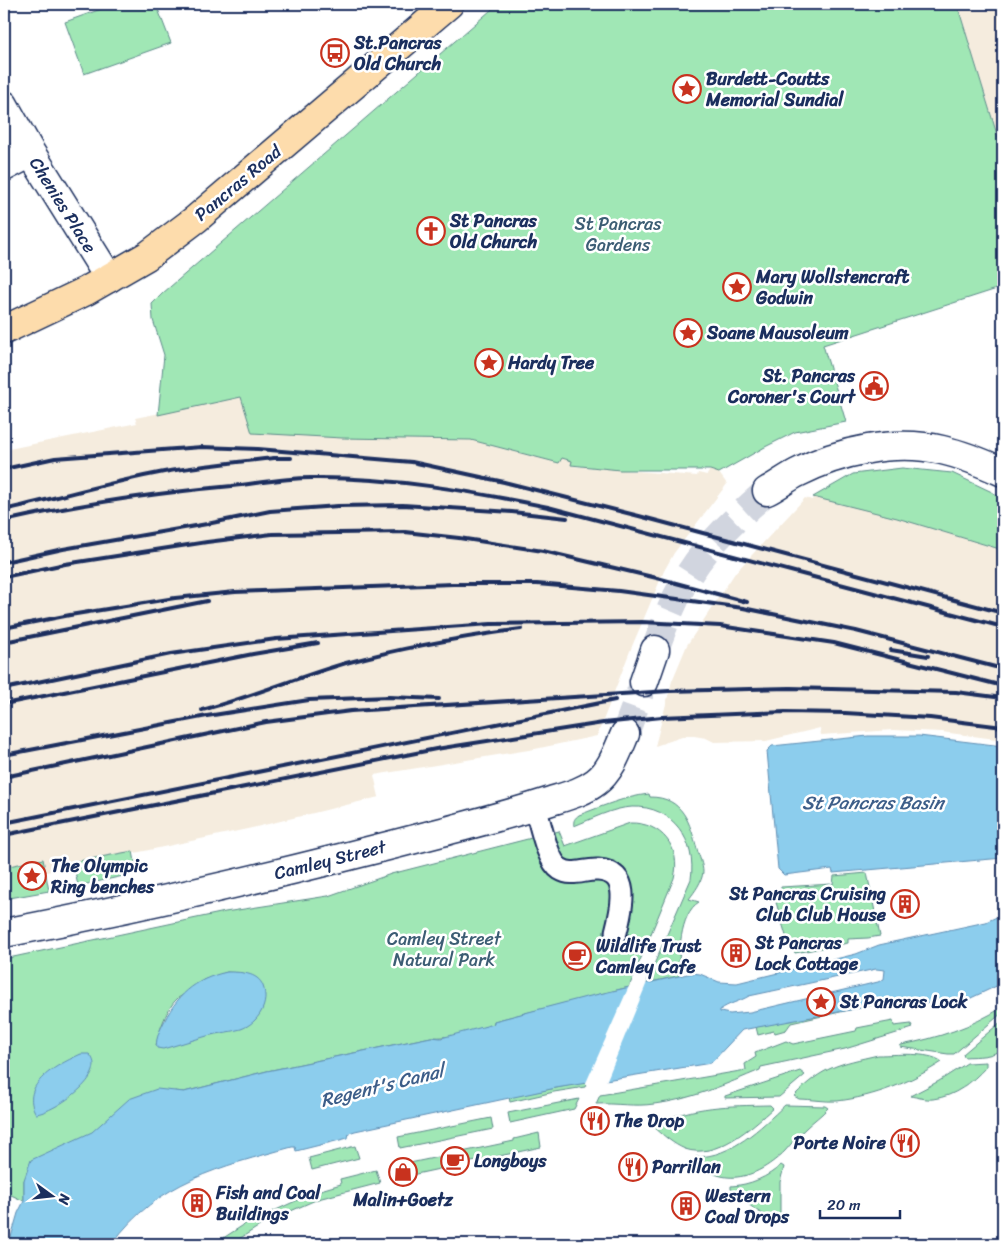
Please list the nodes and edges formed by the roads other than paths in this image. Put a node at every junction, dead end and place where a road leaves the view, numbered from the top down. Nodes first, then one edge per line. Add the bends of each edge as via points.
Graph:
1 (449, 4) edge
2 (4, 105) edge
3 (31, 153) junction
4 (4, 167) edge
5 (109, 278) junction
6 (4, 330) edge
7 (1003, 472) edge
8 (768, 491) tunnel mouth
9 (655, 650) tunnel mouth
10 (644, 682) tunnel mouth
11 (625, 734) tunnel mouth
12 (535, 806) junction
13 (616, 932) dead end
14 (4, 933) edge

1 - 5 main road, Pancras Road via 196,219 147,256
2 - 3 street, Chenies Place
3 - 4 street
3 - 5 street, Chenies Place
5 - 6 main road, Pancras Road
7 - 8 street via 966,456 909,445 832,458 796,473
9 - 10 street
11 - 12 street, Camley Street via 611,764 597,781 573,794
12 - 13 street via 552,860 560,869 572,874 598,870 612,875 619,882 623,895
12 - 14 street, Camley Street via 192,894

